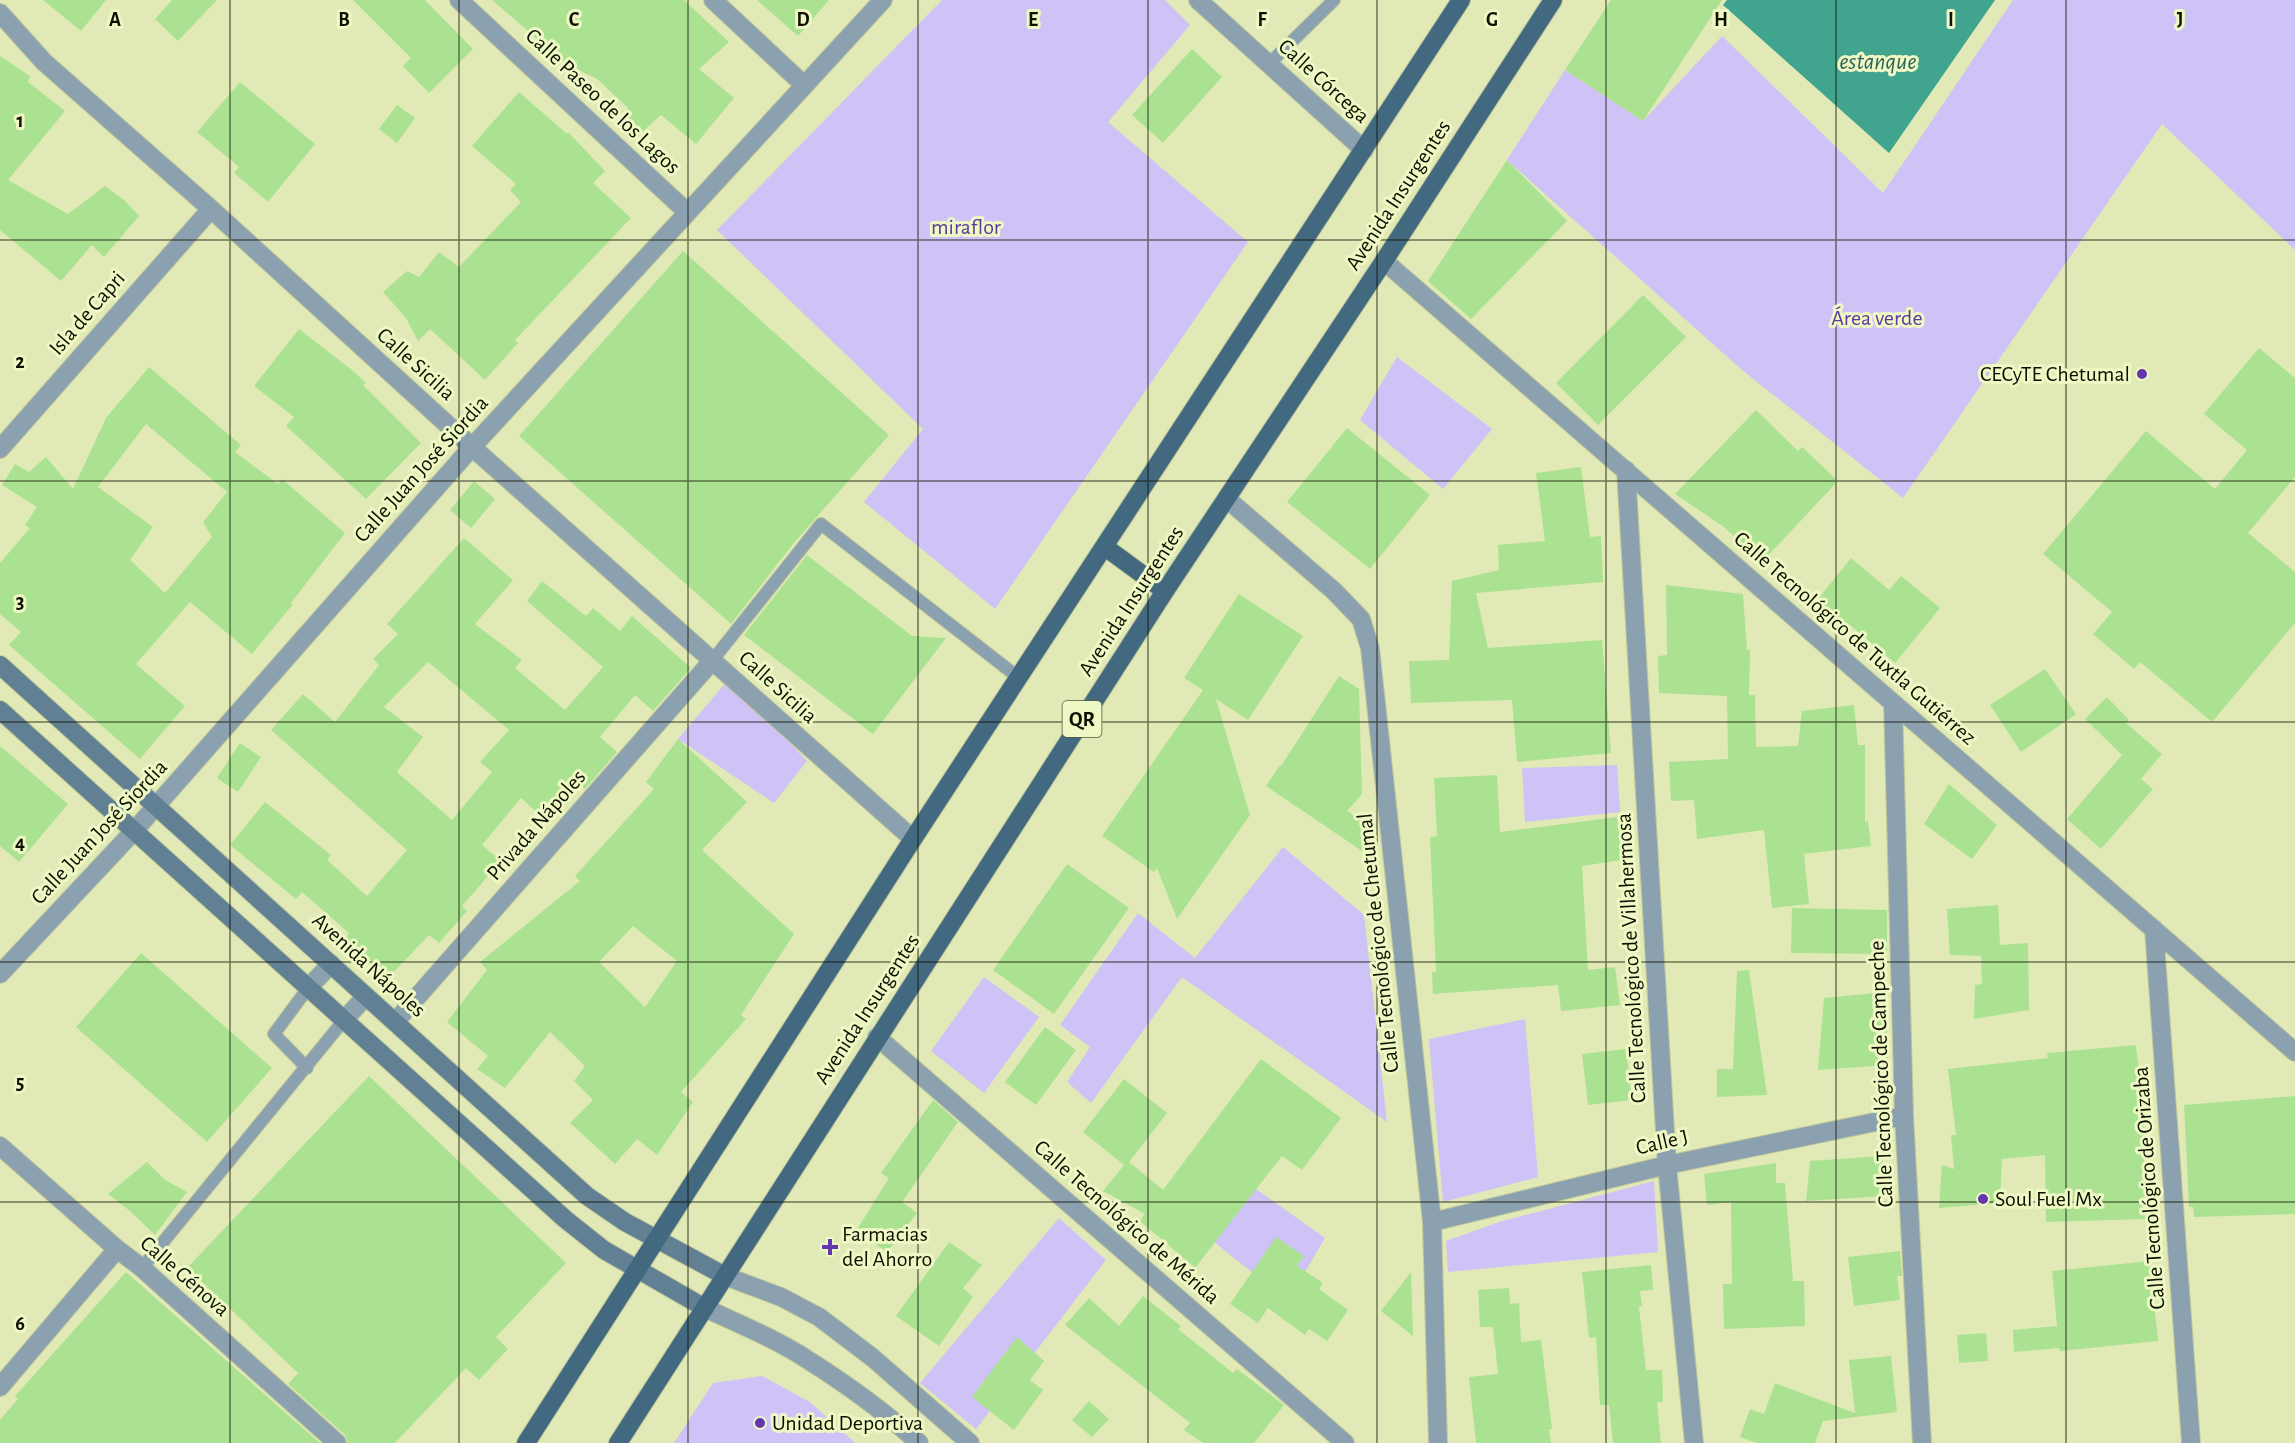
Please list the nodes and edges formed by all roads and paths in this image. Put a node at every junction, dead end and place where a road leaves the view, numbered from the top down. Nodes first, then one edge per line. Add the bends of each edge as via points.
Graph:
1 (459, 0) edge
2 (713, 0) edge
3 (883, 0) edge
4 (1198, 0) edge
5 (1334, 0) edge
6 (1461, 0) edge
7 (1553, 0) edge
8 (0, 13) edge
9 (1269, 64) junction
10 (804, 85) junction
11 (1364, 150) junction
12 (211, 208) junction
13 (687, 212) junction
14 (1384, 261) junction
15 (472, 447) junction
16 (0, 449) edge
17 (1626, 470) junction
18 (1227, 499) junction
19 (1105, 547) junction
20 (1165, 591) junction
21 (712, 661) junction
22 (0, 665) edge
23 (1019, 678) junction
24 (1893, 703) junction
25 (0, 710) edge
26 (156, 806) junction
27 (134, 831) junction
28 (913, 839) junction
29 (2154, 929) junction
30 (331, 964) junction
31 (0, 974) edge
32 (309, 988) junction
33 (366, 996) junction
34 (344, 1020) junction
35 (396, 1021) junction
36 (877, 1037) junction
37 (2295, 1052) edge
38 (308, 1068) junction
39 (1904, 1116) junction
40 (0, 1146) edge
41 (1667, 1165) junction
42 (1432, 1222) junction
43 (656, 1240) junction
44 (117, 1249) junction
45 (142, 1268) junction
46 (638, 1270) junction
47 (724, 1276) junction
48 (705, 1308) junction
49 (0, 1387) edge
50 (337, 1443) edge
51 (526, 1443) edge
52 (618, 1443) edge
53 (919, 1443) edge
54 (970, 1443) edge
55 (1345, 1443) edge
56 (1438, 1443) edge
57 (1694, 1443) edge
58 (1922, 1443) edge
59 (2192, 1443) edge

1 - 13 street, Calle Paseo de los Lagos
2 - 10 street
3 - 10 street, Calle Juan José Siordia
4 - 9 street, Calle Córcega
5 - 9 lane
6 - 11 main road
7 - 14 main road, Avenida Insurgentes / QR
8 - 12 street, Calle Sicilia via 44,62
9 - 11 street, Calle Córcega
10 - 13 street, Calle Juan José Siordia
11 - 19 main road
12 - 15 street, Calle Sicilia
12 - 16 street, Isla de Capri
13 - 15 street, Calle Juan José Siordia
14 - 17 street, Calle Tecnológico de Tuxtla Gutiérrez
14 - 18 main road, Avenida Insurgentes / QR
15 - 21 street, Calle Sicilia
15 - 26 street, Calle Juan José Siordia
17 - 24 street, Calle Tecnológico de Tuxtla Gutiérrez
17 - 41 street, Calle Tecnológico de Villahermosa
18 - 20 main road, Avenida Insurgentes / QR
18 - 42 street, Calle Tecnológico de Chetumal via 1361,619 1370,648
19 - 20 main road
19 - 23 main road
20 - 36 main road, Avenida Insurgentes / QR
21 - 23 lane via 821,524
21 - 28 street, Calle Sicilia
21 - 35 street, Privada Nápoles
22 - 26 main road, Avenida Nápoles
23 - 28 main road
24 - 29 street, Calle Tecnológico de Tuxtla Gutiérrez
24 - 39 street, Calle Tecnológico de Campeche
25 - 27 main road
26 - 27 street, Calle Juan José Siordia
26 - 30 main road, Avenida Nápoles
27 - 31 street, Calle Juan José Siordia
27 - 32 main road
28 - 43 main road
29 - 37 street, Calle Tecnológico de Tuxtla Gutiérrez
29 - 59 street, Calle Tecnológico de Orizaba
30 - 32 street
30 - 33 main road, Avenida Nápoles
32 - 34 main road
32 - 38 lane via 274,1034
33 - 34 street
33 - 35 main road, Avenida Nápoles
34 - 38 lane
34 - 46 main road via 565,1219 604,1250
35 - 43 main road, Avenida Nápoles via 588,1196
36 - 47 main road, Avenida Insurgentes / QR
36 - 55 street, Calle Tecnológico de Mérida
38 - 45 lane
39 - 41 street, Calle J
39 - 58 street, Calle Tecnológico de Campeche
40 - 44 street, Calle Génova
41 - 42 street, Calle J
41 - 57 street, Calle Tecnológico de Villahermosa
42 - 56 street, Calle Tecnológico de Chetumal
43 - 46 main road
43 - 47 main road, Avenida Nápoles
44 - 45 street, Calle Génova
44 - 49 street
45 - 50 street, Calle Génova
46 - 48 main road
46 - 51 main road
47 - 48 main road, Avenida Insurgentes / QR
47 - 54 street via 781,1297 819,1317 873,1358
48 - 52 main road, Avenida Insurgentes / QR
48 - 53 street via 807,1359

